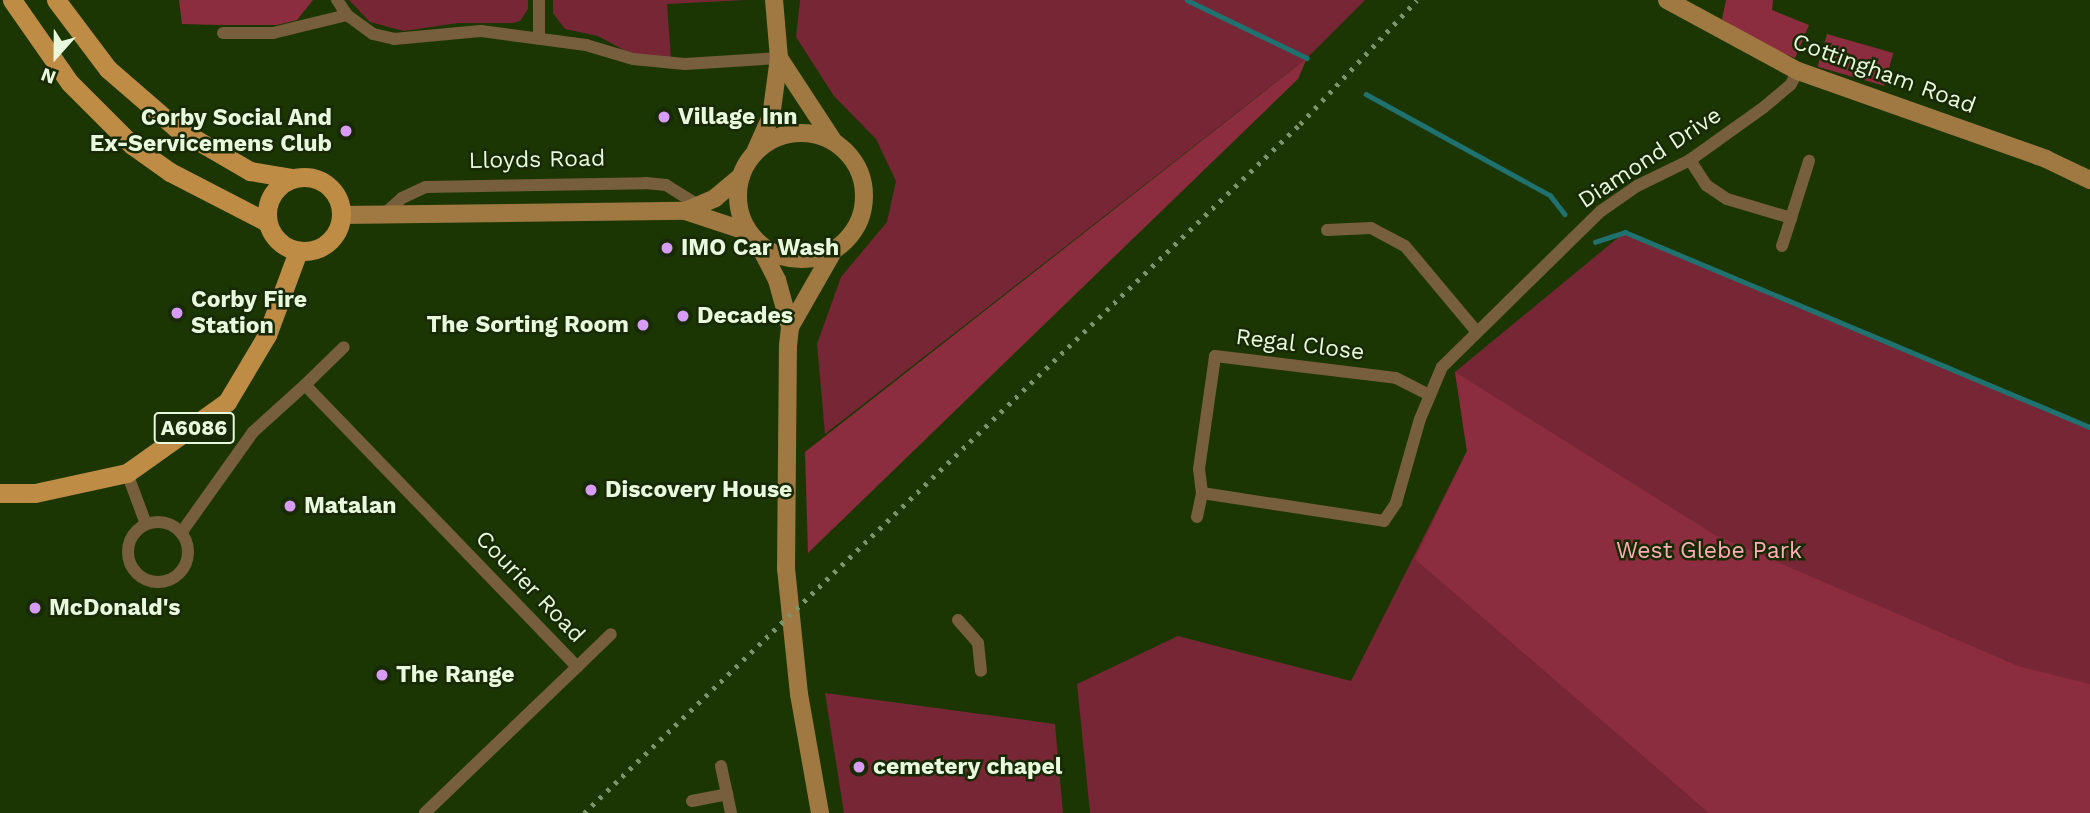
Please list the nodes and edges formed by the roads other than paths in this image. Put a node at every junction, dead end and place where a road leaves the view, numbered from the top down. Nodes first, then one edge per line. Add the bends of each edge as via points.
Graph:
1 (12, 0) edge
2 (56, 0) edge
3 (337, 0) edge
4 (540, 0) edge
5 (774, 0) edge
6 (1667, 0) edge
7 (346, 15) junction
8 (223, 33) dead end
9 (539, 37) junction
10 (779, 58) junction
11 (1798, 71) junction
12 (834, 142) junction
13 (754, 153) junction
14 (1690, 160) junction
15 (1809, 162) dead end
16 (741, 176) junction
17 (292, 178) junction
18 (2090, 180) edge
19 (691, 207) junction
20 (341, 215) junction
21 (382, 216) junction
22 (1791, 218) junction
23 (267, 222) junction
24 (1327, 230) dead end
25 (754, 237) junction
26 (1782, 246) dead end
27 (834, 250) junction
28 (298, 251) junction
29 (790, 327) junction
30 (1477, 332) junction
31 (344, 347) dead end
32 (305, 385) junction
33 (1430, 394) junction
34 (127, 473) junction
35 (0, 493) edge
36 (1202, 493) junction
37 (1198, 517) dead end
38 (146, 524) junction
39 (181, 533) junction
40 (958, 620) dead end
41 (611, 634) dead end
42 (578, 667) junction
43 (981, 671) dead end
44 (721, 766) dead end
45 (727, 794) junction
46 (692, 801) dead end
47 (425, 813) edge
48 (731, 813) edge
49 (820, 813) edge

1 - 23 main road via 70,83 132,145 170,172
2 - 17 main road via 108,69 176,128 250,171
3 - 7 street
4 - 9 street
5 - 10 street
6 - 11 street, Cottingham Road
7 - 8 street via 273,33
7 - 9 street via 373,34 394,39 481,31
9 - 10 street via 659,62
10 - 12 street
10 - 13 street via 771,117
11 - 14 street, Diamond Drive via 1791,84 1764,107
11 - 18 street, Cottingham Road via 2046,159
12 - 13 street via 814,134 792,133 771,140
12 - 27 street via 855,165 864,196 861,217 850,236
13 - 16 street
14 - 22 street via 1706,185 1727,198
14 - 30 street, Diamond Drive via 1637,186 1601,211
15 - 22 street
16 - 19 street, Lloyds Road via 715,198
16 - 25 street via 740,215
17 - 20 main road via 326,184 340,203
17 - 23 main road via 274,191
19 - 21 street, Lloyds Road
19 - 21 street, Lloyds Road via 666,186 646,183 426,187 402,198
19 - 25 street, Lloyds Road
20 - 21 street, Lloyds Road
20 - 28 main road via 333,238 323,247
22 - 26 street
23 - 28 main road via 278,241
24 - 30 street via 1371,228 1405,246
25 - 27 street via 782,256 809,259
25 - 29 street via 777,280
27 - 29 street
28 - 34 main road, A6086 via 267,335 227,402
29 - 49 street via 786,569 794,654
30 - 33 street, Diamond Drive via 1442,367
31 - 32 street
32 - 39 street via 253,432
32 - 42 street, Courier Road
33 - 36 street via 1396,503 1384,521
33 - 36 street, Regal Close via 1396,378 1215,356 1199,469
34 - 35 main road, A6086 via 35,493
34 - 38 street
36 - 37 street, Regal Close
38 - 39 street via 159,521
38 - 39 street via 131,540 129,561 134,572 153,583 177,577 185,566 187,543
40 - 43 street via 978,643
41 - 42 street
42 - 47 street, Courier Road
44 - 45 street
45 - 46 street
45 - 48 street

